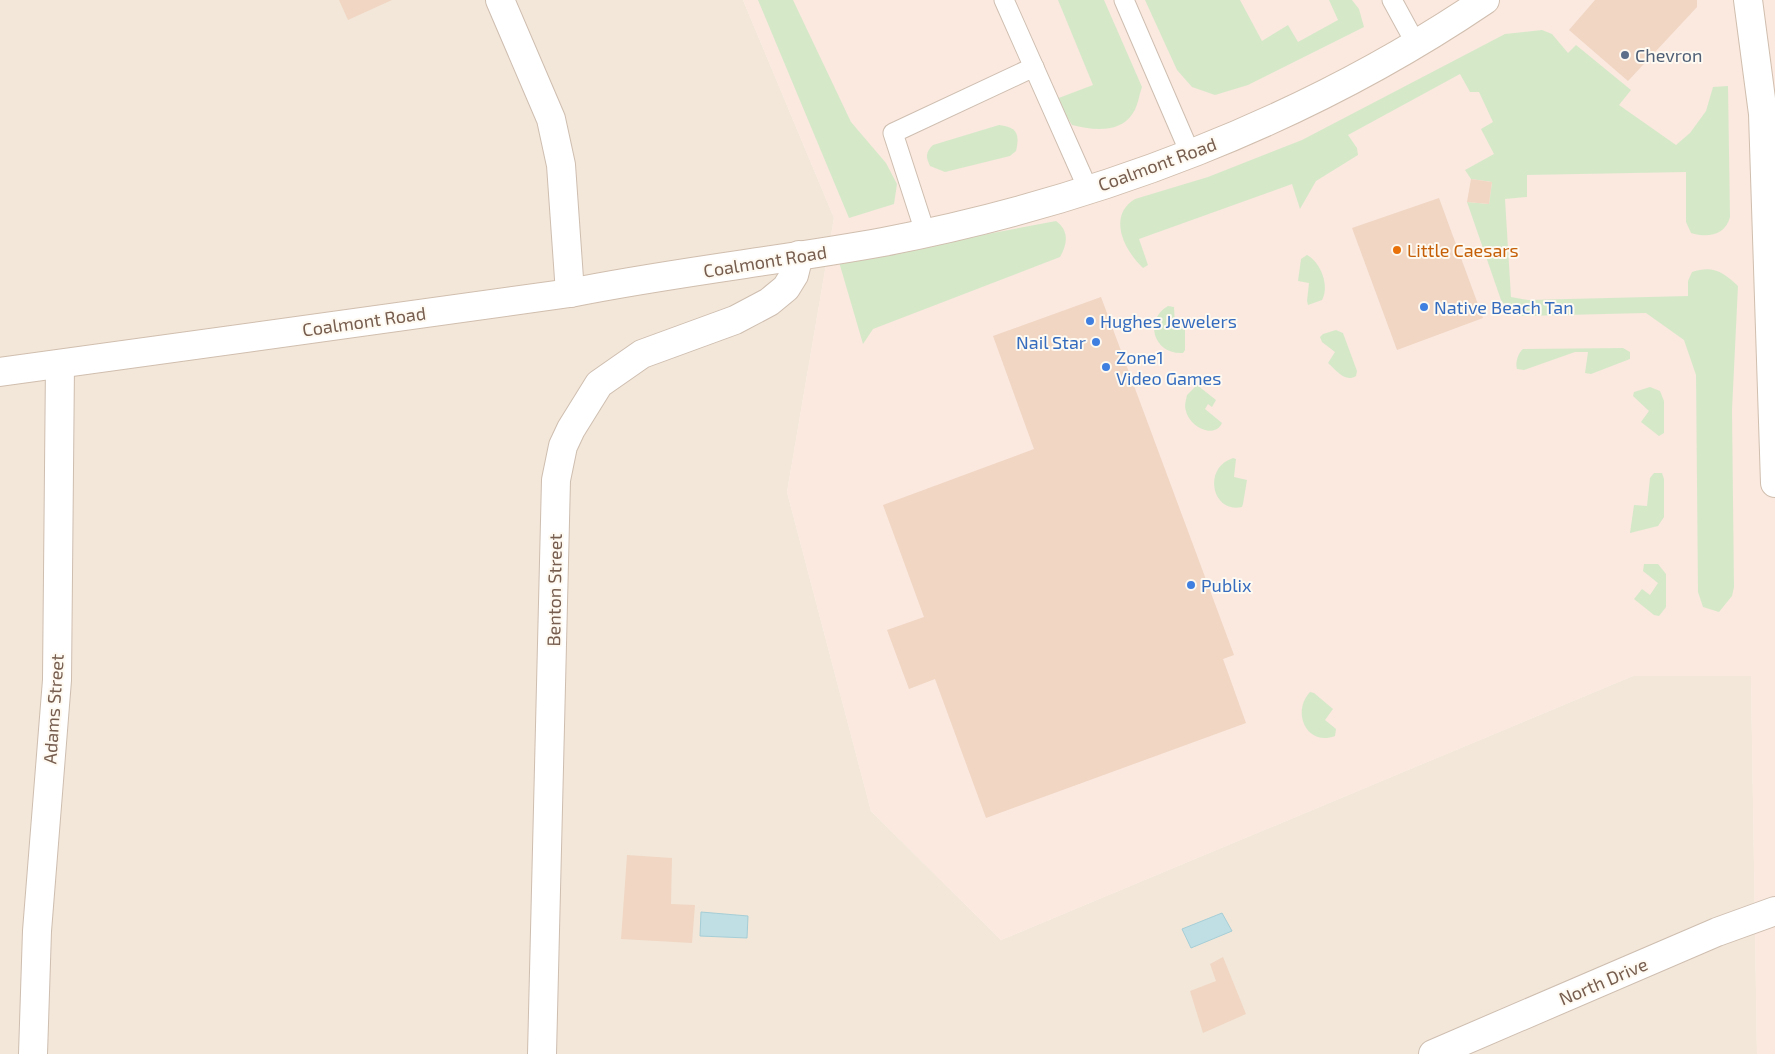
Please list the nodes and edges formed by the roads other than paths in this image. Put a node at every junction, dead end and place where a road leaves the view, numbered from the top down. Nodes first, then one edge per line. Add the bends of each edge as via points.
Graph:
1 (500, 0) edge
2 (1004, 0) edge
3 (1124, 0) edge
4 (1392, 0) edge
5 (1485, 0) edge
6 (1748, 0) edge
7 (1756, 0) edge
8 (1753, 31) junction
9 (1416, 44) junction
10 (1034, 67) junction
11 (1190, 153) junction
12 (1088, 190) junction
13 (924, 232) junction
14 (798, 256) junction
15 (570, 293) junction
16 (1773, 322) edge
17 (60, 364) junction
18 (0, 372) edge
19 (1775, 483) edge
20 (1775, 911) edge
21 (33, 1054) edge
22 (542, 1054) edge
23 (1433, 1054) edge

1 - 15 street via 551,119 561,165
2 - 10 lane
3 - 11 lane
4 - 9 lane
5 - 9 street, Coalmont Road
6 - 8 street
7 - 8 street
8 - 16 street via 1763,114
9 - 11 street, Coalmont Road via 1362,76 1264,123
10 - 12 lane
10 - 13 lane via 893,133
11 - 12 street, Coalmont Road
12 - 13 street, Coalmont Road
13 - 14 street, Coalmont Road
14 - 15 street, Coalmont Road
14 - 22 street, Benton Street via 794,275 786,288 769,302 735,320 642,354 599,384 563,446 556,480
15 - 17 street, Coalmont Road
16 - 19 street
17 - 18 street, Coalmont Road
17 - 21 street, Adams Street via 56,680 38,931
20 - 23 street, North Drive via 1717,932

